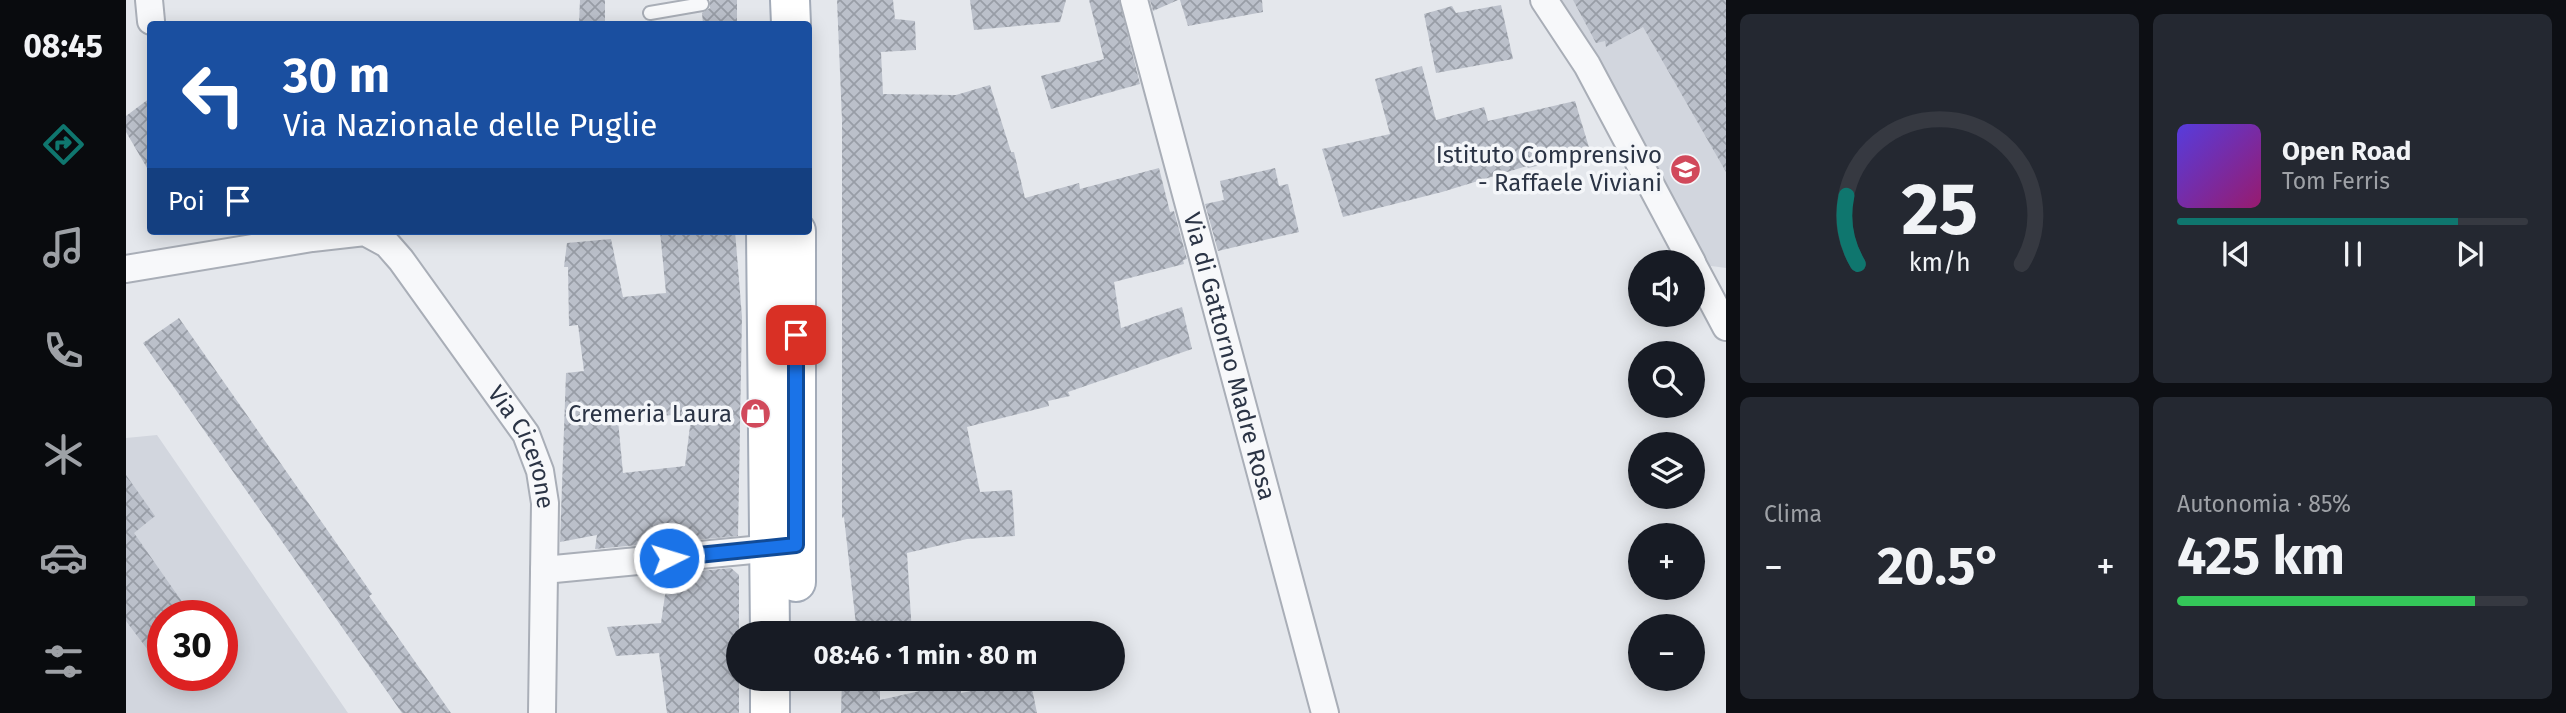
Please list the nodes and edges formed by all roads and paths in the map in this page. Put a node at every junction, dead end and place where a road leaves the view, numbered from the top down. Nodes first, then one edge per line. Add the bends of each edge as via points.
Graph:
1 (766, 0) edge
2 (790, 0) edge
3 (1134, 0) edge
4 (1544, 0) edge
5 (702, 4) dead end
6 (650, 13) dead end
7 (766, 21) edge
8 (791, 21) edge
9 (338, 235) edge
10 (370, 235) edge
11 (766, 235) edge
12 (796, 235) edge
13 (1685, 250) edge
14 (126, 269) edge
15 (1705, 287) edge
16 (1726, 327) edge
17 (782, 547) junction
18 (544, 570) junction
19 (772, 621) edge
20 (794, 621) edge
21 (770, 691) edge
22 (797, 691) edge
23 (542, 713) edge
24 (770, 713) edge
25 (797, 713) edge
26 (1325, 713) edge

1 - 7 main road
2 - 8 main road
3 - 26 street, Via di Gattorno Madre Rosa
4 - 13 street via 1587,65
5 - 6 lane
9 - 14 street
10 - 18 street, Via Cicerone via 401,260 526,434 540,471 545,503
11 - 17 main road
12 - 17 main road
15 - 16 street
17 - 18 street
17 - 19 main road
17 - 20 main road
18 - 23 street, Via Cicerone
21 - 24 main road
22 - 25 main road

